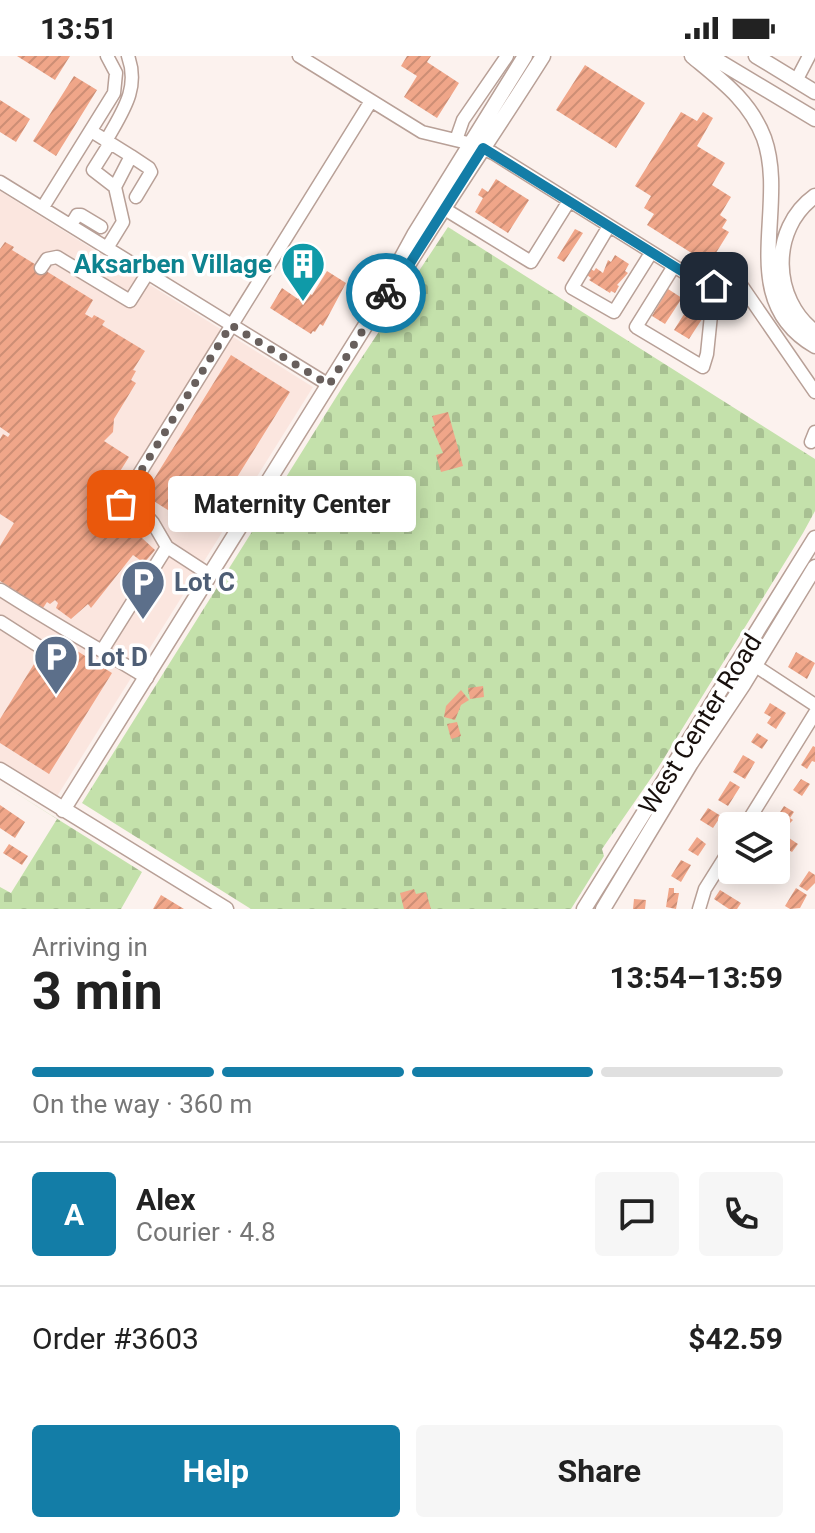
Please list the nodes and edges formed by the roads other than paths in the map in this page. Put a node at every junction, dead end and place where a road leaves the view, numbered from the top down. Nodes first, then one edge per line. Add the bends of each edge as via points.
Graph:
1 (107, 56) edge
2 (128, 56) edge
3 (299, 56) edge
4 (507, 56) edge
5 (525, 56) edge
6 (543, 56) edge
7 (692, 56) edge
8 (710, 56) edge
9 (756, 56) edge
10 (809, 56) edge
11 (116, 77) junction
12 (796, 81) junction
13 (133, 82) junction
14 (815, 92) edge
15 (371, 101) junction
16 (815, 119) edge
17 (91, 131) junction
18 (456, 140) junction
19 (108, 142) junction
20 (477, 146) junction
21 (131, 156) junction
22 (0, 182) edge
23 (115, 187) junction
24 (815, 196) edge
25 (136, 197) dead end
26 (569, 201) junction
27 (43, 207) junction
28 (443, 208) junction
29 (71, 225) junction
30 (609, 226) junction
31 (101, 227) dead end
32 (107, 248) junction
33 (651, 253) junction
34 (674, 266) junction
35 (41, 268) dead end
36 (147, 274) junction
37 (392, 283) junction
38 (714, 286) junction
39 (231, 325) junction
40 (815, 332) edge
41 (815, 346) edge
42 (329, 385) junction
43 (815, 392) edge
44 (815, 538) edge
45 (167, 547) junction
46 (815, 567) edge
47 (210, 575) junction
48 (1, 590) edge
49 (38, 614) junction
50 (1, 622) edge
51 (13, 630) junction
52 (40, 647) dead end
53 (103, 649) junction
54 (742, 657) junction
55 (755, 666) junction
56 (147, 678) junction
57 (815, 705) edge
58 (815, 713) edge
59 (0, 770) edge
60 (63, 810) junction
61 (754, 812) edge
62 (718, 868) edge
63 (699, 908) edge
64 (226, 909) edge
65 (584, 909) edge
66 (603, 909) edge

1 - 11 street
2 - 13 street
3 - 15 street
4 - 18 street via 463,120
5 - 20 main road
6 - 20 main road
7 - 41 main road via 741,98 763,137 770,166 772,295 790,326
8 - 16 main road
9 - 12 main road
10 - 12 street
11 - 13 street
11 - 17 street via 112,97
12 - 14 main road
13 - 19 street
15 - 18 street via 422,132
15 - 39 street
17 - 19 street
17 - 27 street
18 - 20 street
19 - 21 street
19 - 23 street via 93,170
20 - 26 street
20 - 28 main road
20 - 37 main road via 414,235
21 - 23 street
21 - 25 street via 151,172
22 - 27 street
23 - 32 street via 123,222
24 - 40 main road via 789,230 781,269 791,305
26 - 28 street via 531,262
26 - 30 street
27 - 29 street
28 - 37 main road
29 - 31 street via 81,215
29 - 32 street
30 - 33 street
30 - 33 street via 572,286 585,296 614,312
32 - 36 street
33 - 34 street
34 - 38 street
34 - 38 street via 636,327 703,367
35 - 36 street via 47,259 57,257 130,301
36 - 39 street
37 - 42 main road
38 - 43 street via 737,279
39 - 42 street
39 - 45 street via 133,484 131,494
42 - 47 main road
44 - 54 main road, West Center Road
45 - 47 street
45 - 53 street
46 - 55 main road, West Center Road
47 - 56 main road
48 - 49 street
49 - 51 street via 27,627
49 - 53 street
50 - 51 street
51 - 52 street
53 - 56 street
54 - 55 street
54 - 65 main road, West Center Road
55 - 57 street
55 - 66 main road, West Center Road
56 - 60 main road
58 - 61 street
59 - 60 main road
60 - 64 main road
62 - 63 street

